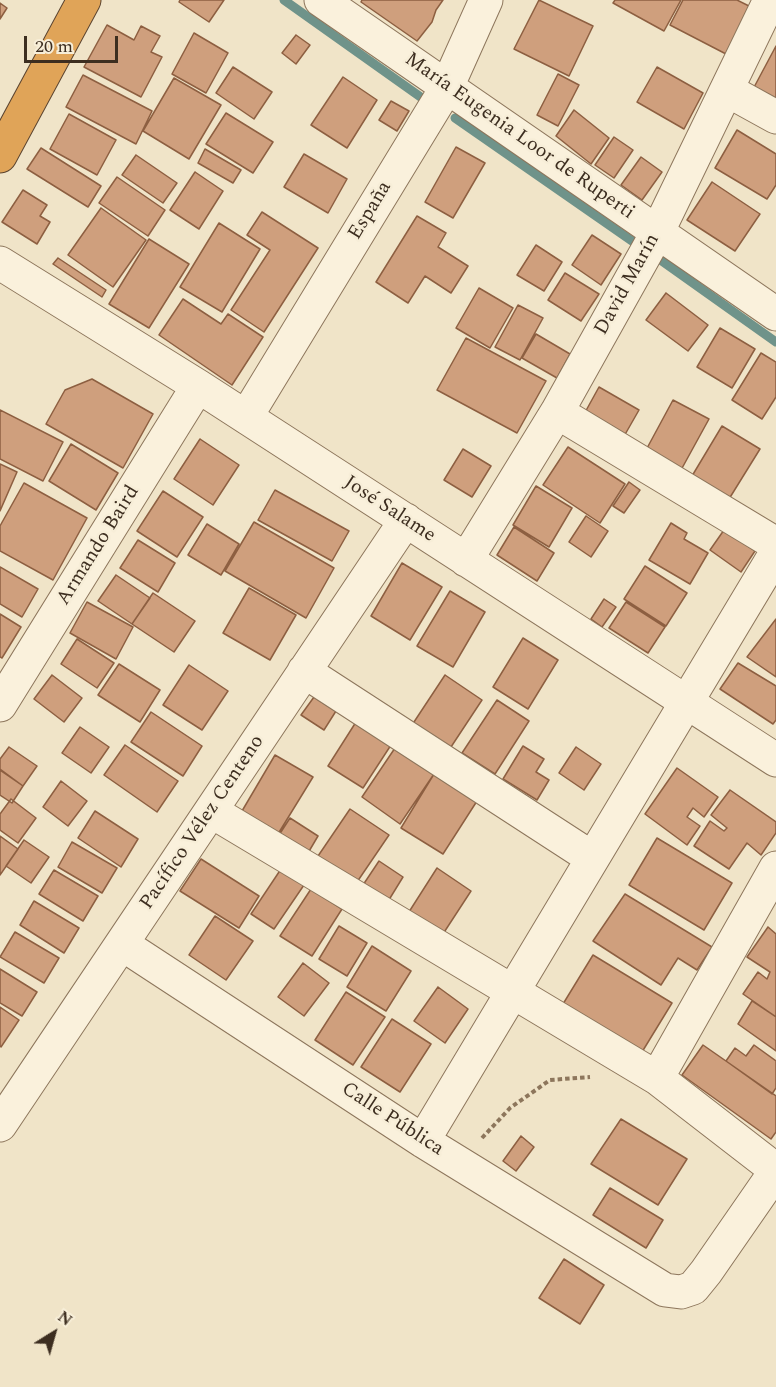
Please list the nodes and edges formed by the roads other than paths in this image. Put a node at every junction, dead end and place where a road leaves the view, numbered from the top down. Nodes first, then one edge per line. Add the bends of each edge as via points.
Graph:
1 (84, 0) edge
2 (321, 0) edge
3 (486, 0) edge
4 (771, 0) edge
5 (447, 87) junction
6 (727, 90) junction
7 (776, 117) edge
8 (0, 156) edge
9 (657, 233) junction
10 (0, 263) edge
11 (776, 314) edge
12 (198, 386) junction
13 (557, 412) junction
14 (246, 417) junction
15 (406, 520) junction
16 (776, 544) edge
17 (776, 553) edge
18 (466, 560) junction
19 (304, 671) junction
20 (687, 702) junction
21 (0, 705) edge
22 (776, 760) edge
23 (211, 811) junction
24 (592, 858) junction
25 (776, 868) edge
26 (122, 944) junction
27 (513, 991) junction
28 (657, 1078) junction
29 (1, 1122) edge
30 (423, 1141) junction
31 (776, 1171) edge

1 - 8 highway
2 - 5 street, María Eugenia Loor de Ruperti
3 - 5 street, España
4 - 6 street, David Marín
5 - 9 street, María Eugenia Loor de Ruperti
5 - 14 street, España
6 - 7 street
6 - 9 street, David Marín
9 - 11 street, María Eugenia Loor de Ruperti
9 - 13 street, David Marín
10 - 12 street, José Salame
12 - 14 street, José Salame
12 - 21 street, Armando Baird
13 - 16 street
13 - 18 street, David Marín
14 - 15 street, José Salame
15 - 18 street, José Salame
15 - 19 street, Pacífico Vélez Centeno
17 - 20 street
18 - 20 street, José Salame
19 - 23 street, Pacífico Vélez Centeno
19 - 24 street
20 - 22 street, José Salame
20 - 24 street
23 - 26 street, Pacífico Vélez Centeno
23 - 27 street
24 - 27 street
25 - 28 street
26 - 29 street, Pacífico Vélez Centeno
26 - 30 street, Calle Pública
27 - 28 street
27 - 30 street
28 - 31 street
30 - 31 street, Calle Pública via 665,1290 681,1292 693,1288 706,1272

